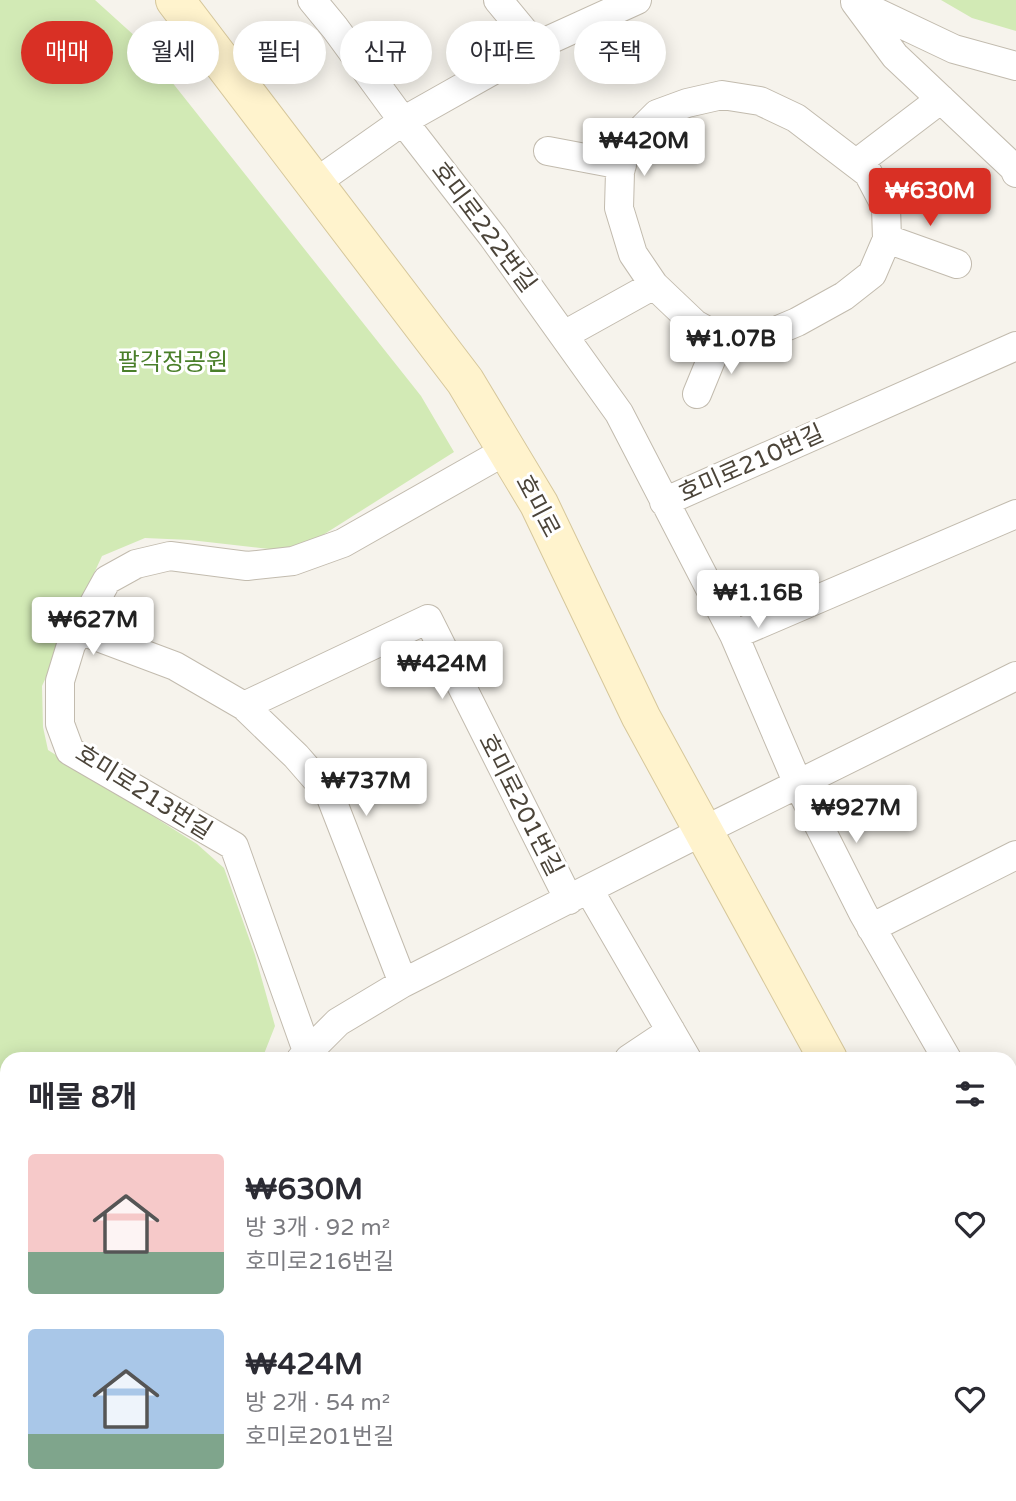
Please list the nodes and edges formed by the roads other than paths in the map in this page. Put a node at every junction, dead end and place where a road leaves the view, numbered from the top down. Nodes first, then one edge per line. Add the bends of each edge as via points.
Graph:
1 (175, 0) edge
2 (312, 0) edge
3 (498, 0) edge
4 (637, 0) edge
5 (853, 1) edge
6 (515, 21) edge
7 (560, 35) edge
8 (1016, 66) edge
9 (469, 84) edge
10 (941, 99) junction
11 (403, 121) junction
12 (548, 151) dead end
13 (857, 163) junction
14 (622, 165) junction
15 (1016, 173) edge
16 (315, 183) junction
17 (887, 239) junction
18 (957, 264) dead end
19 (654, 285) junction
20 (564, 335) junction
21 (720, 338) junction
22 (1016, 346) edge
23 (697, 394) dead end
24 (507, 450) junction
25 (664, 502) junction
26 (1016, 514) edge
27 (79, 630) junction
28 (734, 635) junction
29 (1016, 676) edge
30 (244, 706) junction
31 (798, 784) junction
32 (703, 831) junction
33 (1014, 862) edge
34 (579, 895) junction
35 (871, 928) junction
36 (403, 983) junction
37 (671, 1031) junction
38 (303, 1052) edge
39 (307, 1052) edge
40 (640, 1052) edge
41 (683, 1052) edge
42 (824, 1052) edge
43 (943, 1052) edge

1 - 16 street, 호미로
2 - 11 street, 호미로222번길
3 - 6 street
4 - 7 street
5 - 8 street via 954,49
5 - 10 street via 895,56
9 - 11 street
10 - 13 street
10 - 15 street
11 - 16 street
11 - 20 street, 호미로222번길
12 - 14 street
13 - 14 street via 796,118 760,102 722,95 657,114 627,144
13 - 17 street via 886,207
14 - 19 street via 619,208 633,254
16 - 24 street, 호미로 via 465,381
17 - 18 street
17 - 21 street via 872,274 844,296 752,341
19 - 20 street
19 - 21 street via 695,324
20 - 25 street, 호미로210번길 via 619,413
21 - 23 street
22 - 25 street, 호미로210번길
24 - 27 street, 호미로213번길 via 343,544 293,561 247,566 170,556 136,564 107,580
24 - 32 street, 호미로 via 539,504 641,717
25 - 28 street
26 - 28 street
27 - 30 street via 175,666
27 - 38 street, 호미로213번길 via 60,681 60,724 70,751 234,846
28 - 31 street
29 - 31 street, 호미로201번길
30 - 34 street, 호미로201번길 via 428,619
30 - 36 street via 330,796
31 - 32 street, 호미로201번길
31 - 35 street
32 - 34 street, 호미로201번길
32 - 42 street, 호미로
33 - 35 street
34 - 36 street, 호미로201번길
34 - 37 street
35 - 43 street
36 - 39 street, 호미로201번길 via 338,1022
37 - 40 street
37 - 41 street

